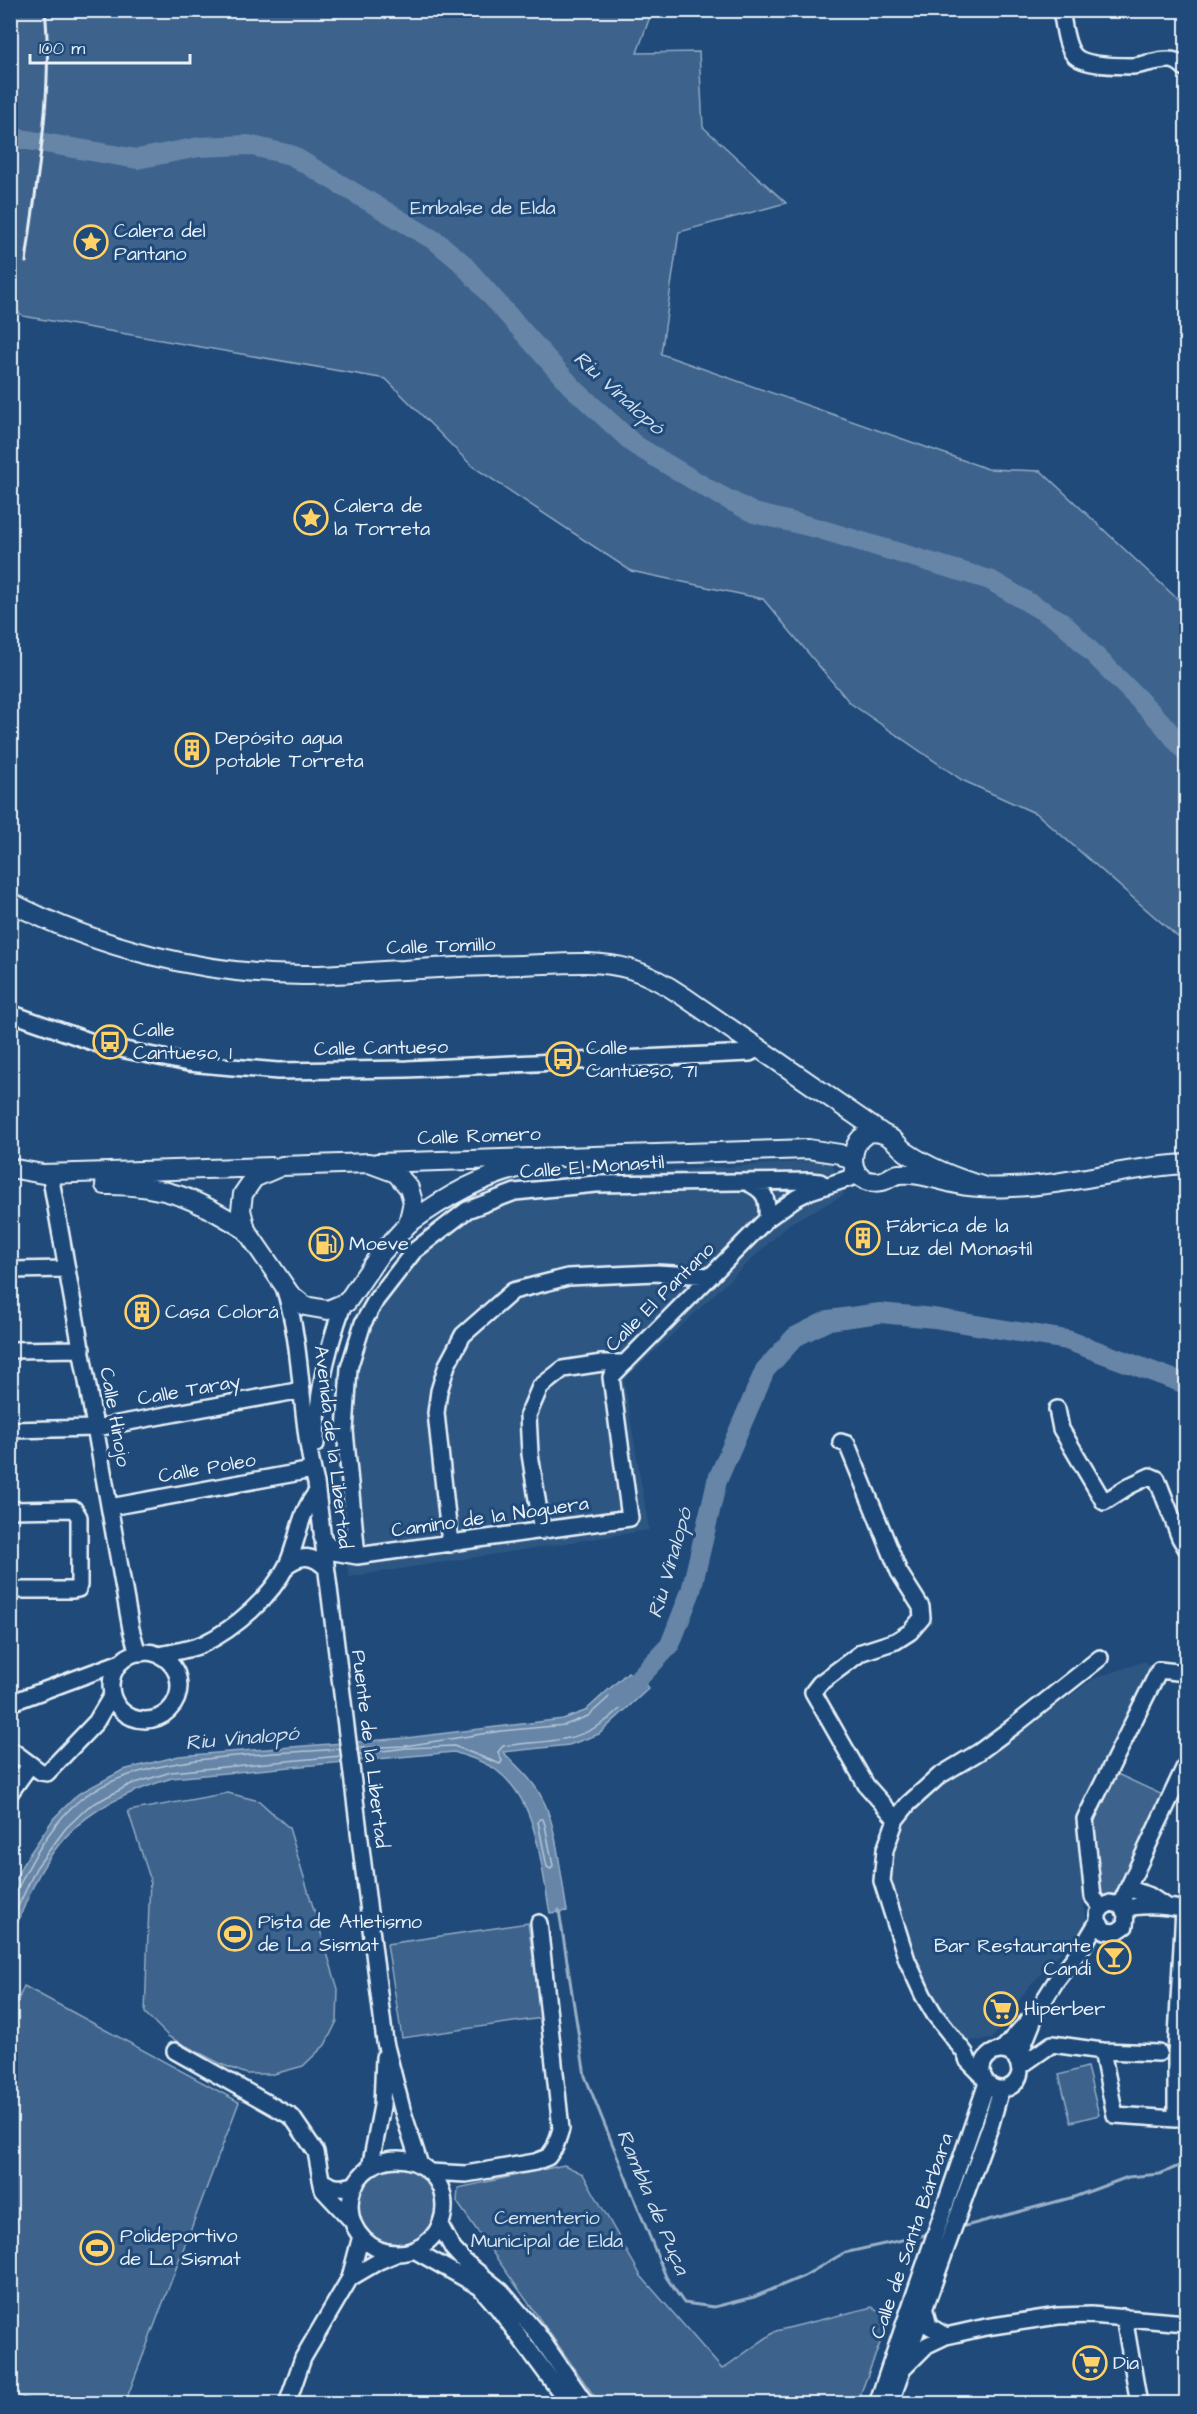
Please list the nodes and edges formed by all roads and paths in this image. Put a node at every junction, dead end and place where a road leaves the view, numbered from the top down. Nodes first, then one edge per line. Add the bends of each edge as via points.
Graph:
1 (1061, 10) edge
2 (1186, 69) edge
3 (10, 902) edge
4 (10, 1013) edge
5 (758, 1048) junction
6 (843, 1108) junction
7 (884, 1134) junction
8 (859, 1141) junction
9 (898, 1146) junction
10 (808, 1149) junction
11 (590, 1157) junction
12 (369, 1163) junction
13 (1186, 1164) edge
14 (282, 1166) junction
15 (10, 1168) edge
16 (856, 1168) junction
17 (893, 1176) junction
18 (115, 1178) junction
19 (10, 1179) edge
20 (746, 1182) junction
21 (52, 1185) junction
22 (824, 1186) junction
23 (985, 1187) junction
24 (767, 1219) junction
25 (408, 1224) junction
26 (246, 1230) junction
27 (67, 1269) junction
28 (10, 1270) edge
29 (711, 1276) junction
30 (284, 1286) junction
31 (344, 1305) junction
32 (82, 1349) junction
33 (10, 1350) edge
34 (624, 1363) junction
35 (302, 1390) junction
36 (1057, 1409) dead end
37 (96, 1428) junction
38 (10, 1430) edge
39 (840, 1442) dead end
40 (315, 1482) junction
41 (110, 1507) junction
42 (10, 1510) edge
43 (630, 1518) joint
44 (542, 1531) junction
45 (321, 1534) junction
46 (450, 1544) junction
47 (1186, 1548) edge
48 (357, 1556) junction
49 (287, 1565) junction
50 (326, 1568) junction
51 (329, 1587) junction
52 (10, 1590) edge
53 (331, 1614) joint
54 (189, 1649) junction
55 (142, 1653) junction
56 (159, 1655) junction
57 (1100, 1658) dead end
58 (121, 1662) junction
59 (174, 1669) junction
60 (1186, 1673) edge
61 (85, 1676) junction
62 (10, 1692) edge
63 (112, 1692) junction
64 (30, 1694) junction
65 (10, 1702) edge
66 (129, 1716) junction
67 (96, 1722) junction
68 (10, 1749) edge
69 (1186, 1764) edge
70 (30, 1765) junction
71 (10, 1793) edge
72 (896, 1819) junction
73 (1128, 1888) junction
74 (1160, 1906) junction
75 (1185, 1910) edge
76 (1124, 1911) junction
77 (1102, 1920) junction
78 (539, 1923) dead end
79 (1037, 2011) junction
80 (385, 2042) junction
81 (175, 2051) dead end
82 (1102, 2051) junction
83 (965, 2053) junction
84 (995, 2053) junction
85 (1159, 2053) dead end
86 (1018, 2064) junction
87 (990, 2082) junction
88 (370, 2168) junction
89 (425, 2169) junction
90 (466, 2174) junction
91 (321, 2180) junction
92 (356, 2184) junction
93 (443, 2194) junction
94 (353, 2222) junction
95 (440, 2225) junction
96 (362, 2236) junction
97 (407, 2251) junction
98 (350, 2278) junction
99 (924, 2307) junction
100 (1124, 2317) junction
101 (1186, 2323) edge
102 (946, 2336) junction
103 (899, 2374) junction
104 (287, 2403) edge
105 (569, 2403) edge
106 (585, 2403) edge
107 (877, 2403) edge
108 (890, 2403) edge
109 (1139, 2403) edge

1 - 2 street via 1067,39 1080,59 1134,66 1169,60
3 - 5 main road, Calle Tomillo via 120,946 232,969 308,975 567,963 610,965 630,969 668,987
4 - 5 street, Calle Cantueso via 101,1045 188,1063 278,1071 750,1053
5 - 6 main road, Calle Tomillo
6 - 7 main road, Calle Tomillo
6 - 8 main road, Calle Tomillo via 853,1120
7 - 8 main road via 873,1133
7 - 9 main road
8 - 10 main road, Calle Romero
8 - 16 main road via 853,1150
9 - 17 main road via 900,1165
9 - 23 main road via 945,1172
10 - 11 main road, Calle Romero
10 - 16 main road, Calle Romero via 840,1154
11 - 12 main road, Calle Romero
11 - 25 main road, Calle Romero via 526,1166 496,1175 448,1197
12 - 14 main road
12 - 25 main road via 396,1173 409,1188 413,1202
13 - 23 main road via 1028,1186
14 - 18 main road
14 - 26 main road via 261,1174 245,1188 241,1210
15 - 18 main road
16 - 17 main road via 865,1179 880,1182
16 - 22 street, Calle El Pantano
17 - 23 main road via 913,1175
18 - 21 main road
18 - 26 main road via 178,1194
19 - 21 main road
20 - 22 street, Calle El Monastil via 810,1181
20 - 24 street via 760,1188 768,1203
20 - 48 street, Calle El Monastil via 596,1184 515,1192 467,1210 414,1251 363,1323 349,1368 345,1431
21 - 27 street, Calle Hinojo
22 - 24 street, Calle El Pantano via 796,1198
24 - 29 street, Calle El Pantano
25 - 31 main road via 378,1257
26 - 30 main road
27 - 28 street
27 - 32 street, Calle Hinojo
29 - 34 street, Calle El Pantano
29 - 46 street via 656,1273 568,1277 513,1291 463,1335 447,1365 436,1413
30 - 31 main road via 312,1308 328,1310
30 - 35 street, Avenida de la Libertad via 296,1334
31 - 40 street via 320,1392
32 - 33 street
32 - 37 street, Calle Hinojo
34 - 43 street, Calle El Pantano via 611,1377
34 - 44 street via 563,1369 540,1387 528,1415
35 - 37 street, Calle Taray
35 - 40 street, Avenida de la Libertad
36 - 47 street via 1061,1429 1104,1502 1150,1476 1157,1479
37 - 38 street, Calle Taray
37 - 41 street, Calle Hinojo
39 - 72 street via 847,1444 899,1572 921,1607 922,1618 896,1641 862,1652 819,1683 813,1692 866,1785
40 - 41 street, Calle Poleo
40 - 45 street, Avenida de la Libertad
40 - 49 street
41 - 55 street, Calle Hinojo via 131,1629
42 - 52 street via 74,1509 79,1527 78,1588
43 - 44 street, Camino de la Noguera
44 - 46 street, Camino de la Noguera
45 - 48 street via 334,1552
45 - 50 street, Avenida de la Libertad
46 - 48 street, Camino de la Noguera
48 - 51 street via 336,1567
49 - 50 street via 301,1556
49 - 54 street via 252,1608 218,1636
50 - 51 street, Avenida de la Libertad
51 - 53 street, Avenida de la Libertad
53 - 80 street, Puente de la Libertad
54 - 56 street
54 - 59 street
55 - 56 street
55 - 58 street
56 - 59 street
57 - 72 street via 979,1752 939,1776
58 - 61 street
58 - 63 street via 112,1679
59 - 66 street via 178,1694 169,1711 150,1720
60 - 77 street via 1159,1670 1085,1819 1093,1897
61 - 63 street via 100,1679
61 - 64 street
62 - 64 street
63 - 66 street via 121,1711
63 - 67 street
64 - 65 street
66 - 67 street
67 - 70 street via 48,1773
68 - 70 street
69 - 73 street
70 - 71 street
72 - 83 street via 885,1850 882,1881 907,1960 923,1995
73 - 74 street via 1160,1900
73 - 76 street
74 - 75 street
74 - 76 street
75 - 82 street via 1176,2119 1115,2115
76 - 77 street via 1110,1903
76 - 77 street via 1120,1931 1113,1933
77 - 79 street
78 - 90 street via 561,2129 548,2157
79 - 84 street
79 - 86 street
80 - 88 street via 382,2106
80 - 89 street via 402,2109
81 - 91 street via 292,2117 316,2152
82 - 85 street
82 - 86 street via 1052,2044
83 - 84 street
83 - 87 street
84 - 86 street via 1008,2053
84 - 87 street via 984,2061
86 - 87 street via 1019,2075 1009,2087
87 - 99 street, Calle de Santa Bárbara via 957,2216
87 - 107 street, Calle de Santa Bárbara
88 - 89 street via 395,2159
88 - 92 street
89 - 90 street
89 - 93 street
90 - 93 street
91 - 92 street via 331,2188
91 - 94 street via 323,2190
92 - 94 street via 351,2196
93 - 95 street
94 - 96 street
95 - 97 street via 429,2240
95 - 106 street via 453,2249 501,2291 537,2333
96 - 97 street via 385,2251
96 - 98 street
97 - 98 street
97 - 105 street via 480,2287
98 - 104 street via 303,2358
99 - 102 street via 929,2326
99 - 103 street, Calle de Santa Bárbara
100 - 101 street
100 - 102 street via 1058,2316
100 - 109 street
102 - 103 street via 927,2345
103 - 108 street, Calle de Santa Bárbara

